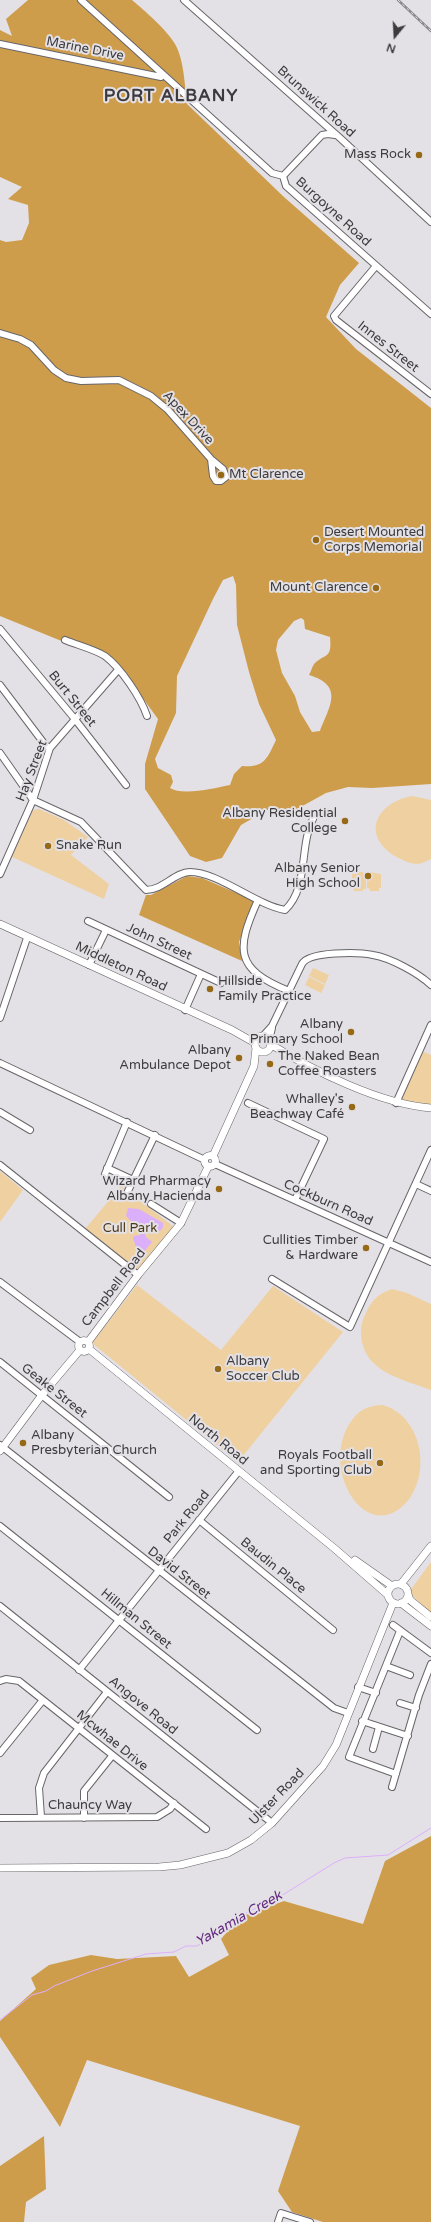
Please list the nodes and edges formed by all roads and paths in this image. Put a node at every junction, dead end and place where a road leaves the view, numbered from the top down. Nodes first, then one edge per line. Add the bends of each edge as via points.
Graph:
1 (81, 0) edge
2 (184, 0) edge
3 (0, 44) edge
4 (165, 78) junction
5 (340, 138) junction
6 (283, 176) junction
7 (431, 222) edge
8 (376, 266) junction
9 (431, 314) edge
10 (0, 333) edge
11 (431, 394) edge
12 (211, 459) dead end
13 (0, 629) edge
14 (65, 640) dead end
15 (118, 670) junction
16 (0, 685) edge
17 (147, 716) dead end
18 (74, 718) junction
19 (50, 748) junction
20 (0, 753) edge
21 (126, 785) dead end
22 (33, 800) junction
23 (313, 819) dead end
24 (0, 874) edge
25 (258, 900) junction
26 (88, 921) dead end
27 (0, 924) edge
28 (106, 930) junction
29 (27, 938) junction
30 (89, 965) junction
31 (201, 974) junction
32 (221, 983) dead end
33 (431, 985) edge
34 (289, 991) junction
35 (1, 1009) edge
36 (185, 1010) junction
37 (0, 1018) edge
38 (431, 1025) edge
39 (263, 1044) junction
40 (0, 1063) edge
41 (248, 1103) dead end
42 (396, 1103) junction
43 (431, 1108) edge
44 (0, 1112) edge
45 (127, 1122) junction
46 (30, 1130) dead end
47 (155, 1135) junction
48 (431, 1150) edge
49 (209, 1164) junction
50 (0, 1165) edge
51 (133, 1180) junction
52 (416, 1184) junction
53 (128, 1191) dead end
54 (431, 1191) edge
55 (295, 1200) junction
56 (151, 1204) dead end
57 (180, 1223) junction
58 (389, 1242) junction
59 (431, 1262) edge
60 (138, 1275) junction
61 (272, 1280) dead end
62 (0, 1282) edge
63 (80, 1342) junction
64 (88, 1345) junction
65 (80, 1350) junction
66 (0, 1362) edge
67 (42, 1395) junction
68 (1, 1448) edge
69 (238, 1472) junction
70 (169, 1496) dead end
71 (199, 1520) junction
72 (0, 1526) edge
73 (431, 1546) edge
74 (334, 1548) junction
75 (431, 1554) edge
76 (159, 1571) junction
77 (392, 1586) junction
78 (405, 1589) junction
79 (388, 1595) junction
80 (393, 1603) junction
81 (401, 1603) junction
82 (0, 1606) edge
83 (431, 1617) edge
84 (120, 1620) junction
85 (393, 1625) dead end
86 (431, 1626) edge
87 (333, 1630) dead end
88 (400, 1631) junction
89 (431, 1653) edge
90 (431, 1664) edge
91 (386, 1666) junction
92 (79, 1670) junction
93 (410, 1675) dead end
94 (0, 1681) edge
95 (358, 1687) junction
96 (107, 1692) junction
97 (376, 1694) junction
98 (43, 1700) junction
99 (400, 1704) dead end
100 (416, 1708) junction
101 (348, 1713) junction
102 (362, 1721) junction
103 (379, 1727) junction
104 (79, 1728) junction
105 (257, 1730) dead end
106 (408, 1736) junction
107 (372, 1749) dead end
108 (0, 1753) edge
109 (112, 1756) junction
110 (396, 1774) junction
111 (392, 1787) dead end
112 (174, 1803) junction
113 (41, 1817) junction
114 (0, 1818) edge
115 (84, 1818) junction
116 (272, 1823) junction
117 (206, 1830) dead end
118 (0, 1868) edge
119 (278, 2222) edge
120 (310, 2222) edge

1 - 4 street, Burgoyne Road
2 - 5 street, Brunswick Road
3 - 4 street, Marine Drive via 151,73
4 - 6 street, Burgoyne Road via 272,173
5 - 6 street via 333,134 322,135
5 - 7 street, Brunswick Road
6 - 8 street, Burgoyne Road via 286,186
8 - 9 street, Burgoyne Road
8 - 11 street, Innes Street via 334,316
10 - 12 street, Apex Drive via 31,345 54,370 66,378 81,381 119,380 150,396 168,410
13 - 18 street, Burt Street
14 - 15 street via 104,656
15 - 17 street via 143,704
15 - 18 street, Hay Street
16 - 19 street
18 - 19 street, Hay Street
18 - 21 street, Burt Street
19 - 22 street, Hay Street
20 - 22 street
22 - 24 street, Hay Street
22 - 25 street via 81,822 146,890 155,890 184,873 191,872 213,878
23 - 25 street via 309,826 304,861 291,904 285,910
25 - 34 street via 243,941 246,960 253,971 264,980
26 - 28 street, John Street
27 - 29 main road, Middleton Road
28 - 30 street
28 - 31 street, John Street
29 - 30 main road, Middleton Road
29 - 35 street
30 - 36 main road, Middleton Road
31 - 32 street, John Street
31 - 36 street
33 - 34 street via 421,976 374,955 320,955 307,958
34 - 39 street
35 - 37 street
36 - 39 main road, Middleton Road
38 - 42 street
39 - 42 main road, Middleton Road
39 - 49 main road via 213,1156 209,1156
40 - 45 street, Cockburn Road
41 - 55 street via 324,1139
42 - 43 main road, Middleton Road
44 - 46 street
45 - 47 street, Cockburn Road
45 - 51 street via 106,1171
47 - 49 street, Cockburn Road
47 - 51 street
48 - 52 street
49 - 55 street, Cockburn Road
49 - 57 main road, Campbell Road
50 - 60 street
51 - 53 street
52 - 54 street
52 - 58 street
55 - 58 street, Cockburn Road
56 - 57 street
57 - 60 main road, Campbell Road
58 - 59 street, Cockburn Road
58 - 61 street via 350,1327
60 - 64 main road, Campbell Road
62 - 63 street
63 - 64 main road via 84,1340
63 - 65 main road
64 - 65 main road via 84,1351
64 - 69 main road, North Road
65 - 67 main road
66 - 67 street, Geake Street
67 - 68 main road
67 - 70 street, Geake Street
68 - 76 street, David Street
69 - 71 street, Park Road
69 - 74 main road, North Road
71 - 76 street, Park Road
71 - 87 street, Baudin Place
72 - 84 street, Hillman Street
73 - 78 main road
74 - 77 main road, North Road
74 - 79 main road, North Road
75 - 78 main road
76 - 84 street, Park Road
76 - 101 street, David Street via 334,1708
77 - 78 main road
77 - 79 main road
78 - 81 main road via 407,1599
78 - 83 main road via 410,1600
79 - 80 main road
80 - 81 main road
80 - 95 main road, Ulster Road
81 - 86 main road
82 - 92 street, Angove Road
84 - 92 street, Park Road
84 - 105 street, Hillman Street
85 - 88 street
88 - 89 street
88 - 91 street
90 - 100 street
91 - 93 street
91 - 97 street
92 - 96 street, Angove Road
94 - 98 street, Mcwhae Drive via 19,1681
95 - 97 street
95 - 101 main road, Ulster Road
96 - 104 street
96 - 116 street, Angove Road
97 - 102 street
98 - 104 street, Mcwhae Drive
98 - 108 street
99 - 100 street
100 - 106 street
101 - 116 main road, Ulster Road via 336,1745 324,1766
102 - 103 street
102 - 110 street via 349,1757
103 - 106 street
103 - 107 street
104 - 109 street, Mcwhae Drive
104 - 113 street via 44,1772 39,1788
106 - 110 street
109 - 112 street, Mcwhae Drive
109 - 115 street via 84,1791
110 - 111 street
112 - 115 street, Chauncy Way via 170,1809 157,1817
112 - 117 street, Mcwhae Drive
113 - 114 street, Chauncy Way
113 - 115 street, Chauncy Way
116 - 118 main road, Ulster Road via 251,1840 228,1852 180,1865
119 - 120 street via 281,2213

